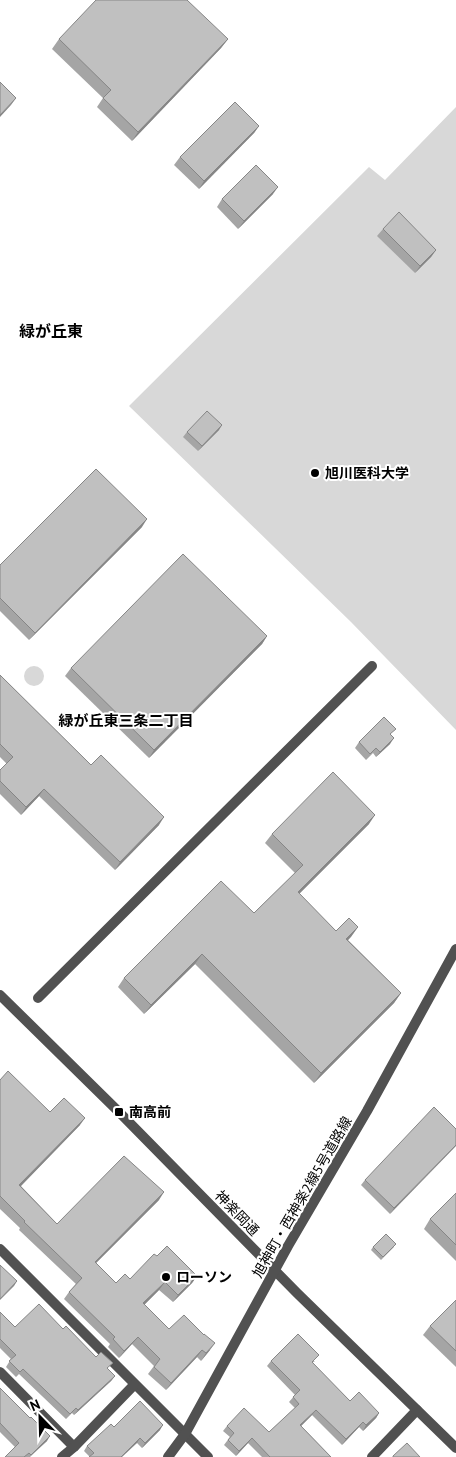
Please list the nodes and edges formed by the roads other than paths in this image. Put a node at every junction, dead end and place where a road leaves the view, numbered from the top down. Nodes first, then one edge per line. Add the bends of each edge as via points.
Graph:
1 (372, 666) dead end
2 (456, 949) edge
3 (0, 995) edge
4 (38, 998) dead end
5 (0, 1249) edge
6 (275, 1270) junction
7 (0, 1372) edge
8 (134, 1385) junction
9 (416, 1410) junction
10 (185, 1434) junction
11 (74, 1447) junction
12 (456, 1448) edge
13 (62, 1457) edge
14 (168, 1457) edge
15 (208, 1457) edge
16 (372, 1457) edge

1 - 4 street
2 - 6 street, 旭神町・西神楽2線5号道路線
3 - 6 street, 神楽岡通
5 - 8 street
6 - 9 street, 神楽岡通
6 - 10 street, 旭神町・西神楽2線5号道路線
7 - 11 street
8 - 10 street
8 - 11 street
9 - 12 street, 神楽岡通
9 - 16 street
10 - 14 street, 旭神町・西神楽2線5号道路線
10 - 15 street
11 - 13 street

